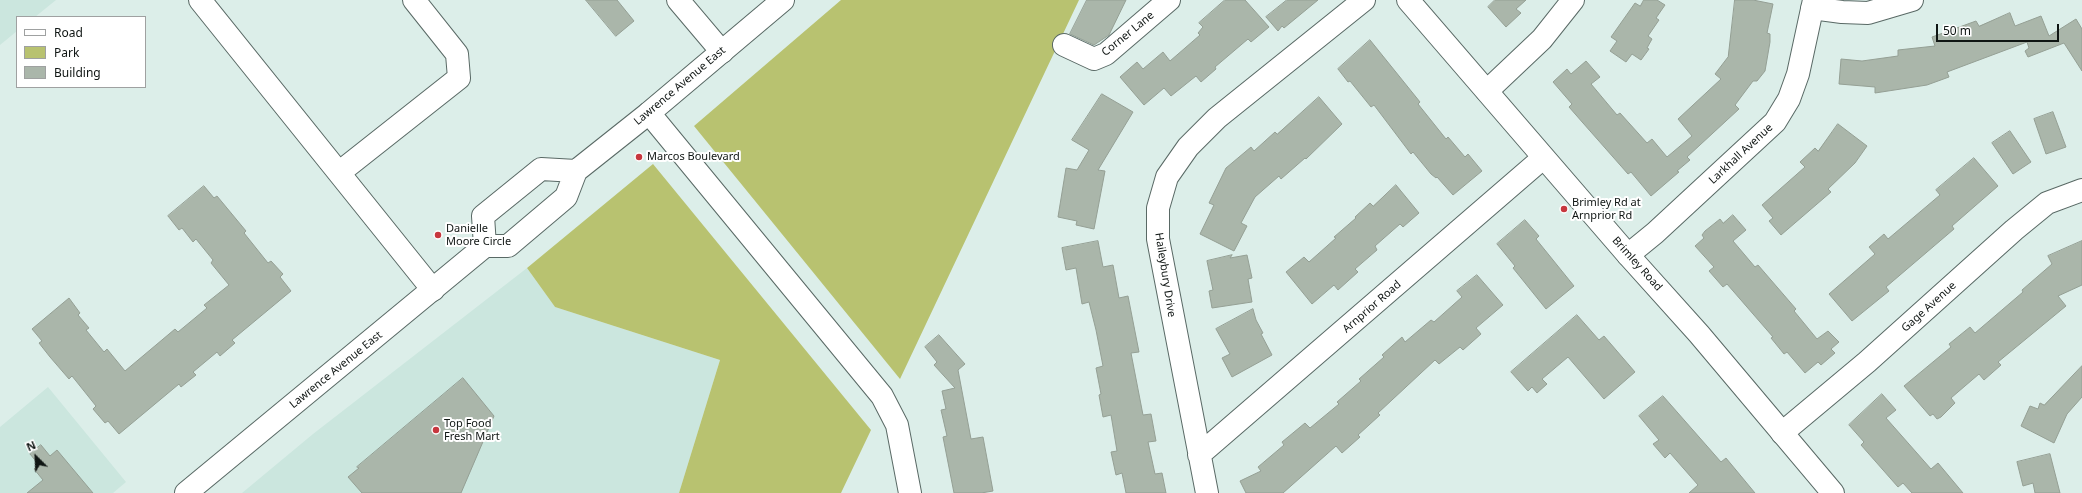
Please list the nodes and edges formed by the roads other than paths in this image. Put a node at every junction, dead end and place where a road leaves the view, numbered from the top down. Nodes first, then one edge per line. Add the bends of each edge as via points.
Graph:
1 (200, 0) edge
2 (414, 0) edge
3 (678, 0) edge
4 (783, 0) edge
5 (1169, 0) edge
6 (1364, 0) edge
7 (1408, 0) edge
8 (1573, 0) edge
9 (1912, 0) edge
10 (1813, 4) edge
11 (1064, 45) dead end
12 (722, 52) junction
13 (1486, 91) junction
14 (649, 113) junction
15 (1543, 158) junction
16 (576, 171) junction
17 (340, 172) junction
18 (2082, 190) edge
19 (485, 246) junction
20 (1628, 254) junction
21 (433, 290) junction
22 (1782, 434) junction
23 (1199, 454) junction
24 (186, 493) edge
25 (910, 493) edge
26 (1207, 493) edge
27 (1833, 493) edge

1 - 17 street
2 - 17 street via 457,54 459,78
3 - 12 street
4 - 12 street, Lawrence Avenue East
5 - 11 street, Corner Lane via 1106,54 1094,59
6 - 23 street, Haileybury Drive via 1217,118 1188,147 1167,177 1158,208 1158,239
7 - 13 street, Brimley Road
8 - 13 street via 1542,39
9 - 10 street via 1868,13 1842,12
10 - 20 street, Larkhall Avenue via 1798,74 1789,99 1775,122 1660,228
12 - 14 street, Lawrence Avenue East
13 - 15 street, Brimley Road
14 - 16 street, Lawrence Avenue East
14 - 25 street via 882,396 897,424
15 - 20 street, Brimley Road
15 - 23 street, Arnprior Road
16 - 19 street via 566,197 508,246
16 - 19 street via 541,169 515,188 483,216
17 - 21 street
18 - 22 street, Gage Avenue via 2047,203
19 - 21 street, Lawrence Avenue East
20 - 22 street, Brimley Road via 1700,334
21 - 24 street, Lawrence Avenue East
22 - 27 street, Brimley Road
23 - 26 street, Haileybury Drive

